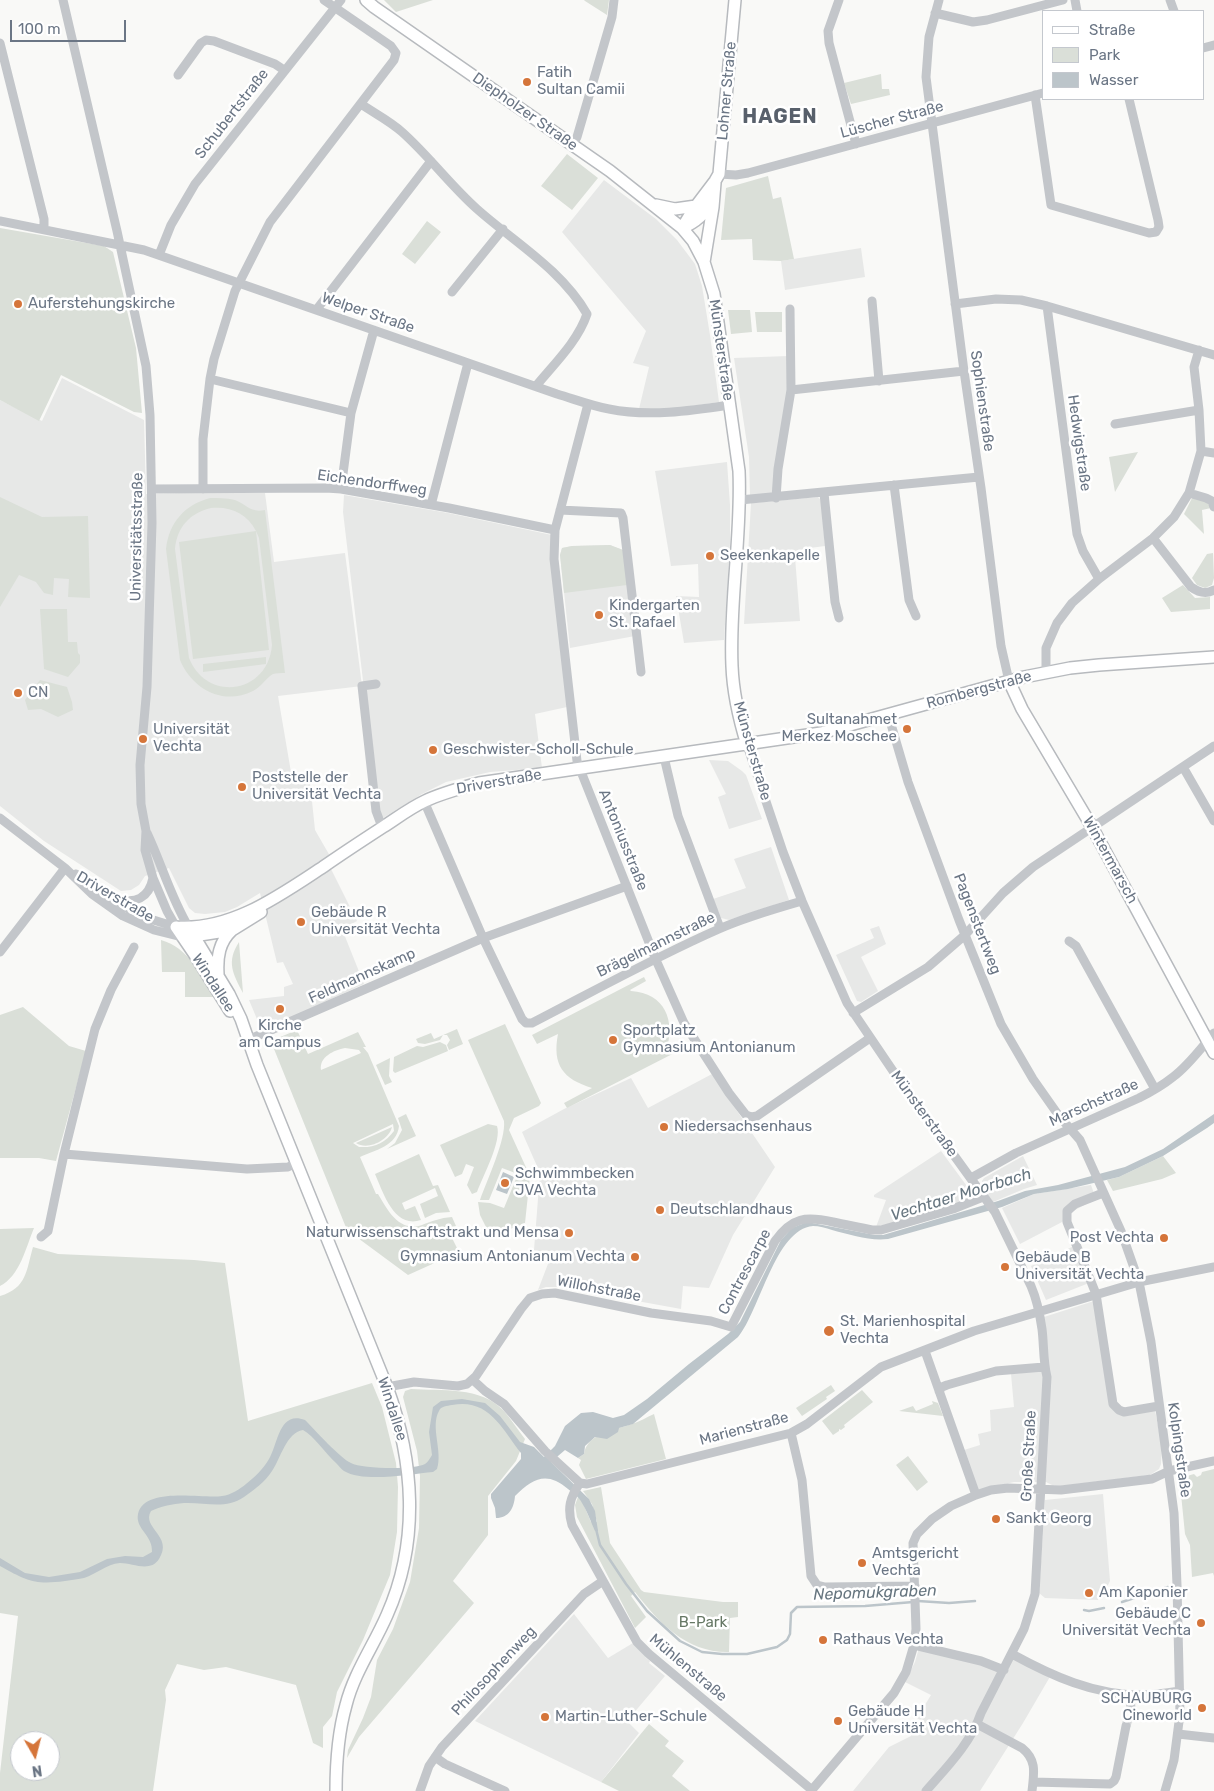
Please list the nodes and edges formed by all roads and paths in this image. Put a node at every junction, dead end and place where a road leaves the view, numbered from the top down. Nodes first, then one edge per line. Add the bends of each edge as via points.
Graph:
1 (63, 0) edge
2 (324, 0) edge
3 (366, 0) edge
4 (614, 0) edge
5 (735, 0) edge
6 (839, 0) edge
7 (939, 0) edge
8 (1063, 0) edge
9 (338, 3) edge
10 (935, 13) junction
11 (0, 43) edge
12 (284, 70) junction
13 (178, 75) dead end
14 (1039, 94) edge
15 (1129, 100) edge
16 (361, 104) junction
17 (931, 124) junction
18 (572, 144) junction
19 (856, 144) junction
20 (431, 161) junction
21 (716, 182) junction
22 (654, 205) junction
23 (696, 206) junction
24 (0, 221) edge
25 (682, 228) junction
26 (44, 229) junction
27 (503, 229) junction
28 (120, 245) junction
29 (159, 255) junction
30 (704, 262) junction
31 (240, 283) junction
32 (452, 292) dead end
33 (872, 301) dead end
34 (955, 304) junction
35 (1047, 306) junction
36 (317, 309) junction
37 (790, 309) dead end
38 (374, 330) junction
39 (1199, 350) junction
40 (1214, 355) edge
41 (468, 363) junction
42 (964, 371) junction
43 (210, 379) junction
44 (879, 381) junction
45 (536, 386) junction
46 (790, 390) junction
47 (588, 404) junction
48 (729, 405) junction
49 (1199, 410) junction
50 (351, 413) junction
51 (1115, 424) dead end
52 (1201, 451) junction
53 (1214, 452) edge
54 (979, 477) junction
55 (894, 485) junction
56 (152, 489) junction
57 (203, 489) junction
58 (341, 489) junction
59 (824, 493) junction
60 (1189, 493) junction
61 (776, 498) junction
62 (740, 500) junction
63 (431, 505) junction
64 (1214, 507) edge
65 (560, 510) junction
66 (555, 530) junction
67 (1153, 538) junction
68 (1099, 579) junction
69 (1212, 591) edge
70 (916, 616) dead end
71 (839, 618) dead end
72 (1214, 657) edge
73 (641, 672) dead end
74 (1046, 673) junction
75 (1009, 681) junction
76 (376, 684) dead end
77 (888, 714) junction
78 (747, 745) junction
79 (1214, 746) edge
80 (664, 757) junction
81 (1183, 767) junction
82 (580, 769) junction
83 (424, 801) junction
84 (0, 818) edge
85 (1214, 822) edge
86 (382, 827) junction
87 (1092, 827) junction
88 (146, 831) junction
89 (65, 868) junction
90 (153, 878) junction
91 (627, 886) junction
92 (106, 895) junction
93 (278, 896) junction
94 (802, 901) junction
95 (720, 928) junction
96 (232, 930) junction
97 (185, 932) junction
98 (965, 935) junction
99 (483, 938) junction
100 (1069, 941) dead end
101 (134, 946) dead end
102 (0, 952) edge
103 (656, 960) junction
104 (218, 975) junction
105 (853, 1013) junction
106 (1211, 1037) edge
107 (870, 1038) junction
108 (248, 1040) junction
109 (1214, 1053) edge
110 (1155, 1089) junction
111 (1070, 1129) junction
112 (64, 1154) junction
113 (297, 1163) junction
114 (971, 1178) junction
115 (1102, 1190) junction
116 (985, 1200) junction
117 (41, 1237) dead end
118 (1214, 1267) edge
119 (1139, 1282) junction
120 (1096, 1294) junction
121 (1039, 1311) junction
122 (731, 1327) joint
123 (924, 1350) junction
124 (1044, 1367) junction
125 (473, 1380) junction
126 (387, 1387) junction
127 (939, 1391) junction
128 (1160, 1406) junction
129 (791, 1432) junction
130 (1214, 1461) edge
131 (1169, 1471) junction
132 (577, 1488) junction
133 (1041, 1490) junction
134 (976, 1495) junction
135 (603, 1581) junction
136 (915, 1586) junction
137 (914, 1645) junction
138 (1012, 1654) junction
139 (1004, 1670) junction
140 (1180, 1691) junction
141 (1130, 1695) junction
142 (1132, 1709) tunnel mouth
143 (977, 1724) junction
144 (1126, 1726) tunnel mouth
145 (1178, 1734) junction
146 (1214, 1738) edge
147 (435, 1757) junction
148 (1033, 1786) edge
149 (812, 1790) edge
150 (336, 1791) edge
151 (420, 1791) edge
152 (506, 1791) edge
153 (926, 1791) edge
154 (1165, 1791) edge

1 - 28 street, Universitätsstraße
2 - 9 street
3 - 18 main road, Diepholzer Straße
4 - 18 street via 610,24 577,137
5 - 21 main road, Lohner Straße
6 - 19 street via 828,31 829,44
7 - 10 street, Sophienstraße
8 - 10 street via 973,22
9 - 12 street, Schubertstraße
9 - 16 street via 396,53
10 - 17 street, Sophienstraße via 926,60
11 - 26 street
12 - 13 street via 214,40 206,40
12 - 29 street, Schubertstraße via 195,184 171,225
14 - 15 street via 1051,205 1148,233 1156,232 1158,220
14 - 17 street, Lüscher Straße
16 - 20 street via 400,130
16 - 31 street via 270,222
17 - 19 street, Lüscher Straße
17 - 34 street, Sophienstraße
18 - 22 main road, Diepholzer Straße
19 - 21 street, Lüscher Straße
20 - 27 street via 477,209
20 - 36 street
21 - 23 main road
21 - 25 main road via 704,212 694,223
21 - 30 main road, Lohner Straße
22 - 23 main road via 675,209
22 - 25 main road, Diepholzer Straße
23 - 25 main road
24 - 26 street, Welper Straße
25 - 30 main road, Münsterstraße
26 - 28 street, Welper Straße
27 - 32 street
27 - 45 street via 558,278 587,314 569,346
28 - 29 street, Welper Straße
28 - 56 street, Universitätsstraße via 146,366
29 - 31 street, Welper Straße
30 - 48 main road, Münsterstraße via 714,294
31 - 36 street, Welper Straße
31 - 43 street via 223,329
33 - 44 street
34 - 35 street via 996,299
34 - 42 street, Sophienstraße
35 - 39 street
35 - 68 street, Hedwigstraße via 1077,534
36 - 38 street, Welper Straße
37 - 46 street
38 - 41 street, Welper Straße
38 - 50 street
39 - 40 street
39 - 49 street via 1194,367
41 - 45 street, Welper Straße
41 - 63 street
42 - 44 street
42 - 54 street, Sophienstraße
43 - 50 street
43 - 57 street via 203,440
44 - 46 street
45 - 47 street, Welper Straße
46 - 61 street
47 - 48 street, Welper Straße via 610,410 657,413
47 - 65 street, Antoniusstraße
48 - 62 main road, Münsterstraße
49 - 51 street
49 - 52 street
50 - 58 street
52 - 53 street
52 - 60 street
54 - 55 street
54 - 75 street, Sophienstraße via 1001,646
55 - 59 street
55 - 70 street via 909,600
56 - 57 street, Eichendorffweg
56 - 88 street, Universitätsstraße via 150,628 140,765 141,804
57 - 58 street, Eichendorffweg
58 - 63 street, Eichendorffweg
59 - 61 street
59 - 71 street
60 - 64 street via 1212,501
60 - 67 street via 1174,517
61 - 62 street
62 - 78 main road, Münsterstraße via 732,665 739,719
63 - 66 street, Eichendorffweg
65 - 66 street, Antoniusstraße
65 - 73 street via 614,511 623,518
66 - 82 street, Antoniusstraße via 554,559
67 - 68 street
67 - 69 street via 1191,587 1199,592
68 - 74 street via 1072,603 1057,623 1046,648
72 - 74 main road, Rombergstraße via 1099,665
74 - 75 main road, Rombergstraße
75 - 77 main road, Rombergstraße
75 - 87 main road, Wintermarsch via 1022,710
76 - 86 street via 362,686 376,812
77 - 78 main road, Rombergstraße via 821,733
77 - 98 street, Pagenstertweg via 908,782
78 - 80 main road, Driverstraße
78 - 94 street, Münsterstraße
79 - 81 street
80 - 82 main road, Driverstraße
80 - 95 street via 678,816
81 - 85 street
81 - 87 street
82 - 83 main road, Driverstraße via 479,783
82 - 91 street, Antoniusstraße
83 - 86 main road, Driverstraße
83 - 99 street
84 - 89 street, Driverstraße
86 - 93 main road, Driverstraße
87 - 98 street via 1018,879
87 - 106 main road, Wintermarsch
88 - 90 street, Universitätsstraße via 145,850
88 - 97 street, Universitätsstraße
89 - 92 street, Driverstraße
89 - 97 street, Driverstraße via 92,894 124,916 154,930
89 - 102 street
90 - 92 street via 151,887 136,901
90 - 97 street, Universitätsstraße via 166,911
91 - 99 street, Feldmannskamp
91 - 103 street, Antoniusstraße
92 - 97 street, Driverstraße via 147,918
93 - 96 main road, Driverstraße via 270,906
93 - 97 main road, Driverstraße via 232,920
94 - 95 street, Brägelmannstraße
94 - 105 street, Münsterstraße
95 - 103 street, Brägelmannstraße
96 - 97 main road, Driverstraße
96 - 104 main road, Windallee via 219,953
97 - 104 main road, Windallee
97 - 108 main road, Windallee via 195,955
98 - 105 street via 928,967
98 - 111 street, Pagenstertweg via 1002,1024 1033,1078
99 - 103 street, Brägelmannstraße via 526,1023 532,1023
99 - 108 street, Feldmannskamp
100 - 110 street via 1076,946
101 - 112 street via 95,1029
103 - 107 street, Antoniusstraße via 684,1023 728,1093 751,1118
104 - 108 main road, Windallee via 230,994
105 - 107 street, Münsterstraße
106 - 109 main road, Wintermarsch
106 - 110 street, Marschstraße via 1174,1077
107 - 114 street, Münsterstraße
108 - 113 main road, Windallee
110 - 111 street, Marschstraße
111 - 114 street, Marschstraße
111 - 115 street, Kolpingstraße via 1080,1140
112 - 113 street via 247,1169 288,1167
112 - 117 street via 48,1232
113 - 126 main road, Windallee
114 - 116 street, Münsterstraße
115 - 119 street, Kolpingstraße
115 - 120 street via 1067,1211 1067,1222
116 - 121 street, Große Straße via 1031,1286
116 - 122 street, Contrescarpe via 881,1230 813,1218 789,1225 775,1241
118 - 119 street, Marienstraße
119 - 120 street, Marienstraße
119 - 128 street, Kolpingstraße
120 - 121 street, Marienstraße
120 - 128 street via 1113,1404 1124,1412
121 - 123 street, Marienstraße
121 - 124 street, Große Straße
122 - 125 street, Willohstraße via 555,1293 542,1294 530,1298 520,1309
123 - 127 street
123 - 129 street, Marienstraße via 882,1367 807,1424
124 - 127 street via 996,1371 942,1387
124 - 133 street, Große Straße via 1047,1377
125 - 126 street via 458,1386 414,1382
125 - 132 street via 504,1404
126 - 150 main road, Windallee via 408,1463 409,1534 399,1580 387,1614 346,1703 336,1760
127 - 134 street
128 - 131 street, Kolpingstraße
129 - 132 street, Marienstraße
129 - 136 street via 802,1480 811,1576 817,1585
130 - 131 street
131 - 133 street via 1152,1479
131 - 140 street, Kolpingstraße
132 - 135 street, Mühlenstraße via 569,1507 572,1525
133 - 134 street via 1008,1488
133 - 138 street, Große Straße via 1035,1594
134 - 136 street via 951,1506 917,1534 912,1552
135 - 147 street, Philosophenweg via 584,1594
135 - 149 street, Mühlenstraße via 640,1647
136 - 137 street
137 - 139 street via 981,1661
137 - 149 street via 906,1672 894,1693
138 - 139 street, Große Straße
138 - 141 street via 1079,1685 1101,1692
139 - 143 street, Große Straße
140 - 141 street
140 - 145 street, Kolpingstraße
141 - 142 street
143 - 148 street via 1027,1752 1035,1768
143 - 153 street, Große Straße
144 - 148 street via 1116,1777 1110,1784
145 - 146 street
145 - 154 street, Kolpingstraße
147 - 151 street, Philosophenweg
147 - 152 street

